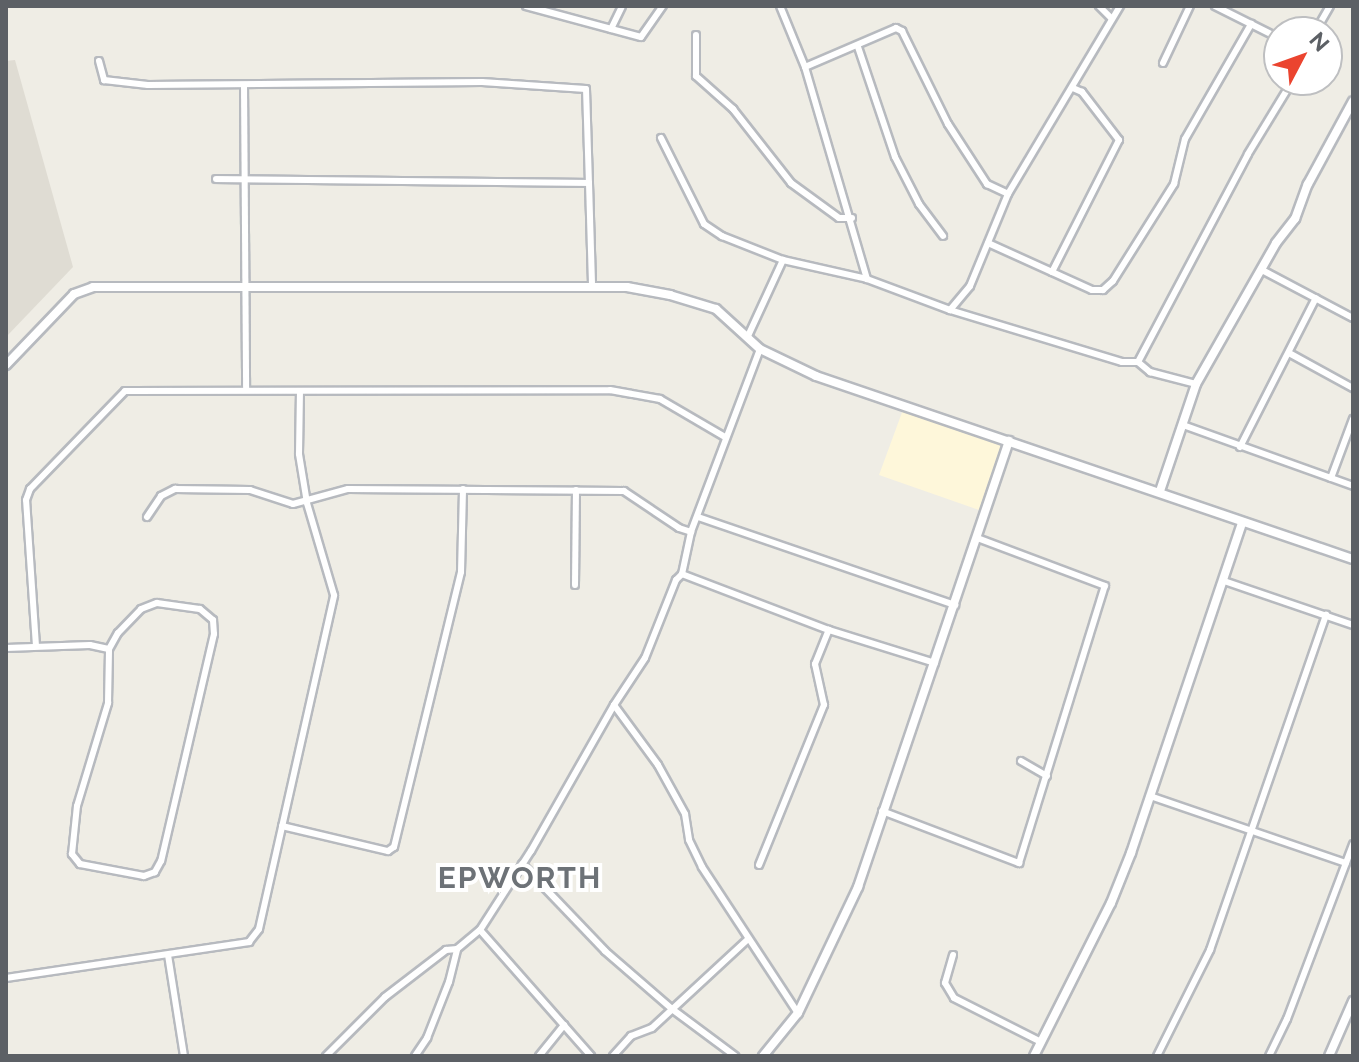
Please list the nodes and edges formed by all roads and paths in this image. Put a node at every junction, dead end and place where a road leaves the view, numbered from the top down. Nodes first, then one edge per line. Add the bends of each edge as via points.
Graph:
1 (526, 6) edge
2 (622, 6) edge
3 (663, 6) edge
4 (780, 6) edge
5 (1099, 6) edge
6 (1120, 6) edge
7 (1190, 6) edge
8 (1215, 6) edge
9 (1112, 19) junction
10 (1251, 24) junction
11 (611, 29) junction
12 (1263, 30) edge
13 (696, 35) dead end
14 (858, 47) junction
15 (99, 61) dead end
16 (1163, 63) dead end
17 (805, 67) junction
18 (244, 85) junction
19 (1073, 88) junction
20 (1283, 96) edge
21 (1353, 101) edge
22 (661, 138) dead end
23 (216, 179) dead end
24 (246, 179) junction
25 (589, 183) junction
26 (1008, 194) junction
27 (852, 218) junction
28 (943, 236) dead end
29 (988, 243) junction
30 (783, 260) junction
31 (1262, 270) junction
32 (1052, 272) junction
33 (867, 279) junction
34 (244, 285) junction
35 (592, 285) junction
36 (1316, 298) junction
37 (950, 310) junction
38 (1353, 318) edge
39 (748, 336) junction
40 (760, 349) junction
41 (1289, 353) junction
42 (1138, 362) junction
43 (6, 365) edge
44 (1196, 384) junction
45 (1353, 388) edge
46 (246, 389) junction
47 (300, 392) junction
48 (1353, 419) edge
49 (1183, 425) junction
50 (725, 437) junction
51 (1009, 441) junction
52 (1240, 447) junction
53 (1331, 478) junction
54 (1353, 486) edge
55 (463, 489) junction
56 (576, 490) junction
57 (1160, 491) junction
58 (307, 503) junction
59 (147, 517) dead end
60 (698, 517) junction
61 (1242, 523) junction
62 (691, 532) junction
63 (977, 538) junction
64 (1353, 559) edge
65 (682, 574) junction
66 (1224, 581) junction
67 (575, 585) dead end
68 (955, 605) junction
69 (1326, 615) junction
70 (1353, 625) edge
71 (829, 630) junction
72 (36, 646) junction
73 (6, 648) edge
74 (109, 649) junction
75 (935, 663) junction
76 (614, 705) junction
77 (1021, 761) dead end
78 (1047, 776) junction
79 (1150, 796) junction
80 (882, 811) junction
81 (282, 826) junction
82 (1253, 831) junction
83 (1353, 844) edge
84 (1346, 863) junction
85 (522, 864) junction
86 (759, 865) dead end
87 (480, 930) junction
88 (747, 940) junction
89 (457, 949) junction
90 (168, 955) junction
91 (953, 955) dead end
92 (6, 978) edge
93 (1353, 1001) edge
94 (672, 1009) junction
95 (798, 1013) junction
96 (564, 1025) junction
97 (1041, 1042) junction
98 (184, 1056) edge
99 (326, 1056) edge
100 (415, 1056) edge
101 (539, 1056) edge
102 (591, 1056) edge
103 (613, 1056) edge
104 (735, 1056) edge
105 (763, 1056) edge
106 (1034, 1056) edge
107 (1157, 1056) edge
108 (1269, 1056) edge
109 (1329, 1056) edge

1 - 11 street
2 - 11 street
3 - 11 street via 641,37
4 - 17 street
5 - 9 street
6 - 9 street
7 - 16 street
8 - 10 street
9 - 19 street
10 - 12 street
10 - 32 street via 1185,139 1174,184 1113,281 1103,290 1092,290
13 - 27 street via 696,76 733,109 791,183 839,218
14 - 17 street
14 - 26 street via 896,28 902,31 987,184
14 - 28 street via 895,157
15 - 18 street via 104,80
17 - 27 street
18 - 24 street
18 - 25 street via 482,82 586,89
19 - 26 street
19 - 32 street via 1082,92 1119,140
20 - 42 street
21 - 31 street via 1295,219
22 - 30 street via 704,224
23 - 24 street
24 - 25 street
24 - 34 street
25 - 35 street
26 - 29 street
27 - 33 street
29 - 32 street
29 - 37 street via 970,286
30 - 33 street
30 - 39 street
31 - 36 street
31 - 44 street
33 - 37 street
34 - 35 street
34 - 43 street via 86,288
34 - 46 street
35 - 39 street via 653,291 705,305
36 - 38 street
36 - 41 street
37 - 42 street via 1122,362
39 - 40 street
40 - 50 street
40 - 51 street via 816,376
41 - 45 street
41 - 52 street
42 - 44 street via 1150,372
44 - 49 street
46 - 47 street
46 - 72 street via 125,391 30,489 26,500
47 - 50 street via 610,390 660,399
47 - 58 street via 299,454
48 - 53 street
49 - 52 street
49 - 57 street
50 - 60 street
51 - 57 street
51 - 63 street
52 - 53 street
53 - 54 street
55 - 56 street
55 - 58 street via 348,489
55 - 81 street via 461,572 394,847 388,851
56 - 62 street via 624,491
56 - 67 street
57 - 61 street
58 - 59 street via 293,504 250,490 175,489 161,496
58 - 81 street via 334,595
60 - 62 street
60 - 68 street
61 - 64 street
61 - 66 street
62 - 65 street
63 - 68 street
63 - 78 street via 1105,586
65 - 71 street
65 - 76 street via 645,658
66 - 69 street
66 - 79 street
68 - 75 street
69 - 70 street
69 - 82 street
71 - 75 street
71 - 86 street via 815,664 824,705
72 - 73 street
72 - 74 street
74 - 74 street via 141,609 157,603 200,609 213,620 161,861 155,872 144,876 80,864 72,854 77,806 108,703
75 - 80 street
76 - 85 street
76 - 88 street via 658,765 685,814 689,840 702,867
77 - 78 street
78 - 80 street via 1019,863
79 - 82 street
79 - 97 street via 1111,903
80 - 95 street via 858,887
81 - 90 street via 259,929 249,942
82 - 84 street
82 - 107 street via 1210,950
83 - 84 street
84 - 108 street
85 - 87 street
85 - 94 street via 605,951
87 - 89 street
87 - 96 street
88 - 94 street
88 - 95 street
89 - 99 street via 446,950 385,997
89 - 100 street via 449,982
90 - 92 street
90 - 98 street
91 - 97 street via 945,983 954,998
93 - 109 street
94 - 103 street via 652,1028 631,1036
94 - 104 street
95 - 105 street
96 - 101 street
96 - 102 street
97 - 106 street

